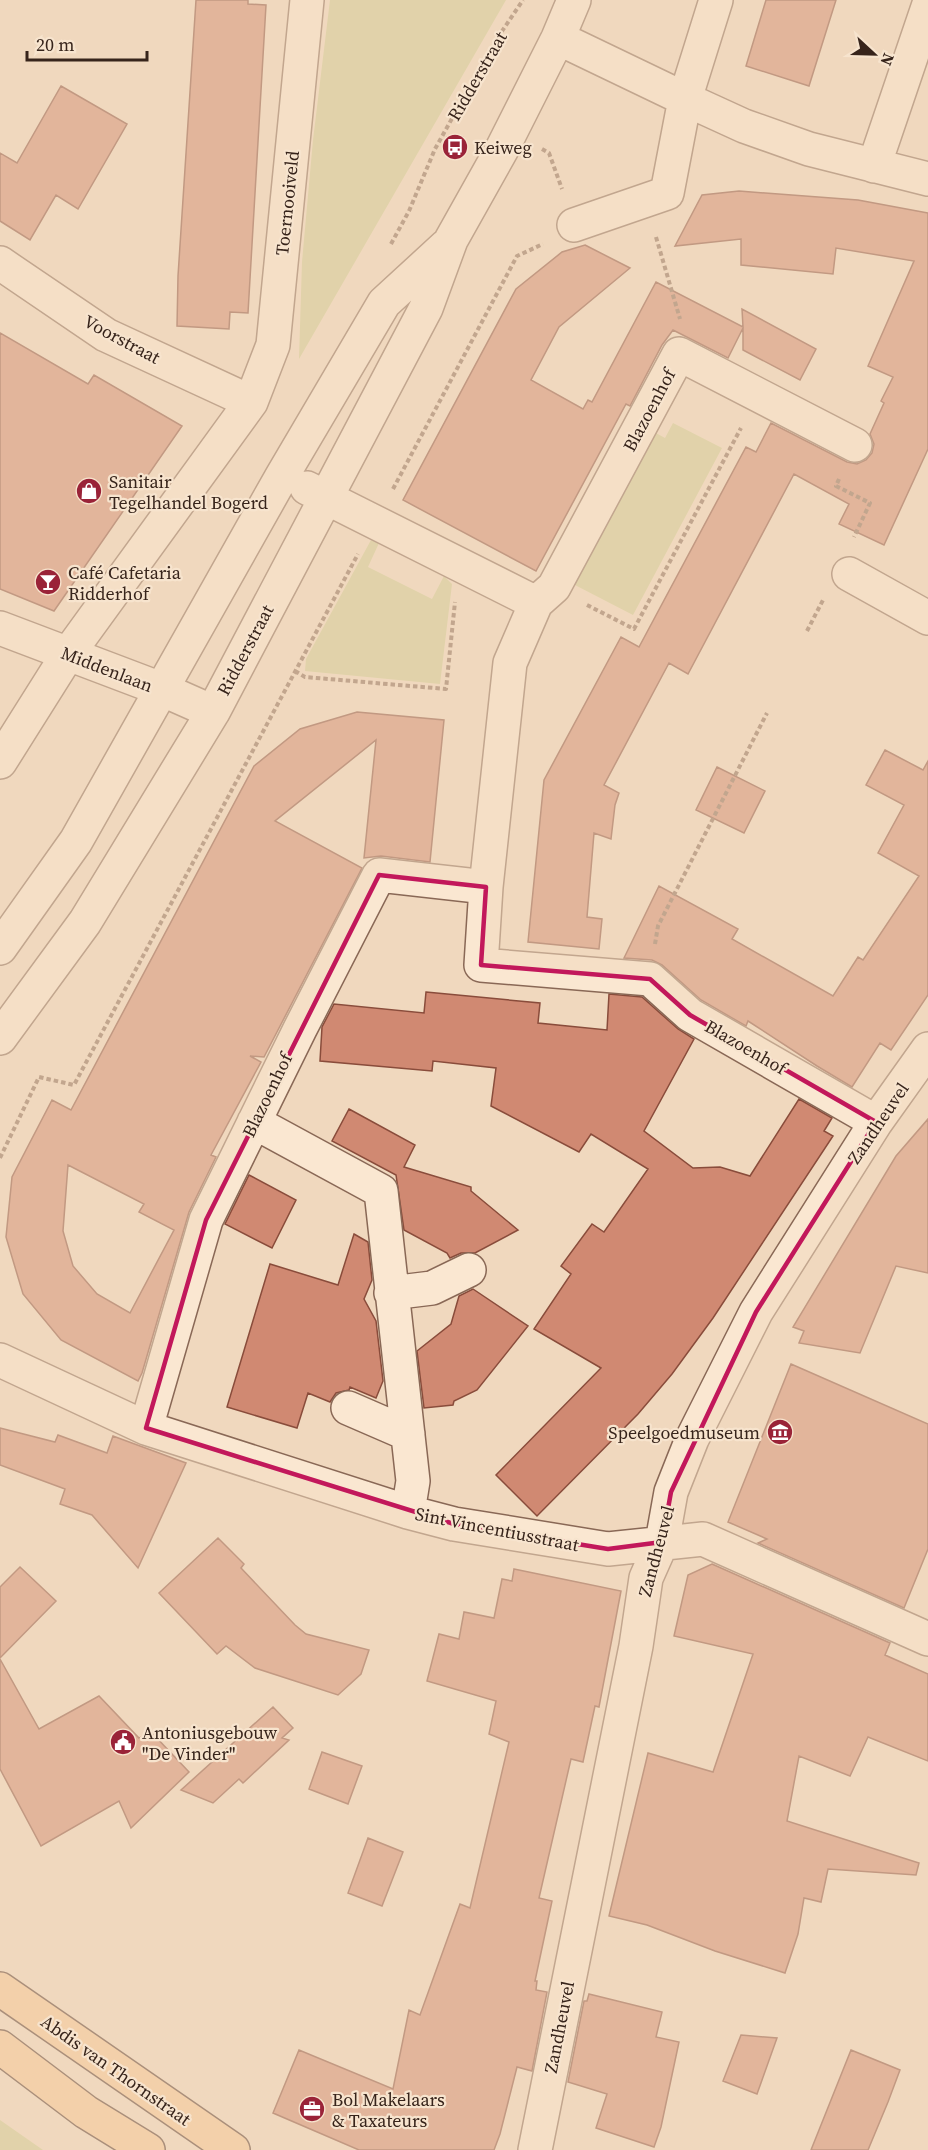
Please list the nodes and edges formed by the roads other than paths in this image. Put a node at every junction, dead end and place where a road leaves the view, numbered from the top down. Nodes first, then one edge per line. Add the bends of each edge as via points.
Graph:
1 (307, 0) edge
2 (574, 0) edge
3 (716, 0) edge
4 (928, 7) edge
5 (558, 38) junction
6 (685, 99) junction
7 (874, 166) junction
8 (928, 179) edge
9 (574, 225) road end
10 (452, 240) junction
11 (0, 263) edge
12 (251, 402) junction
13 (855, 446) dead end
14 (282, 476) junction
15 (325, 498) junction
16 (849, 574) dead end
17 (545, 595) junction
18 (928, 618) edge
19 (0, 628) edge
20 (68, 654) junction
21 (161, 689) junction
22 (213, 712) junction
23 (0, 762) edge
24 (486, 887) junction
25 (0, 948) edge
26 (0, 1038) edge
27 (928, 1049) edge
28 (254, 1122) junction
29 (876, 1122) junction
30 (469, 1270) dead end
31 (392, 1293) junction
32 (0, 1360) edge
33 (348, 1408) dead end
34 (146, 1428) junction
35 (408, 1434) junction
36 (408, 1512) junction
37 (662, 1542) junction
38 (928, 1639) edge
39 (0, 1989) edge
40 (0, 2047) edge
41 (148, 2150) edge
42 (233, 2150) edge
43 (535, 2150) edge

1 - 12 street, Toernooiveld via 273,345
2 - 5 street, Ridderstraat
3 - 6 street
4 - 7 street
5 - 6 street
5 - 10 street, Ridderstraat
6 - 7 street via 754,130
6 - 9 street via 667,194
7 - 8 street
10 - 14 street, Ridderstraat via 384,303
10 - 15 street, Ridderstraat via 426,308
11 - 12 street, Voorstraat via 106,334
12 - 20 street
13 - 17 street, Blazoenhof via 679,354
14 - 15 street
14 - 21 street, Ridderstraat
15 - 17 street via 464,567
15 - 22 street, Ridderstraat
16 - 18 street
17 - 24 street, Blazoenhof via 510,663
19 - 20 street, Middenlaan
20 - 21 street, Middenlaan
20 - 23 street
21 - 22 street, Middenlaan
21 - 25 street, Ridderstraat via 76,841
22 - 26 street, Ridderstraat via 85,922
24 - 28 street, Blazoenhof via 379,875
24 - 29 street, Blazoenhof via 482,965 650,979 690,1015
27 - 29 street, Zandheuvel
28 - 31 street via 381,1191
28 - 34 street, Blazoenhof via 206,1220
29 - 37 street, Zandheuvel via 756,1312 670,1492
30 - 31 street via 432,1288
31 - 35 street
32 - 34 street, Sint Vincentiusstraat
33 - 35 street
34 - 36 street, Sint Vincentiusstraat
35 - 36 street via 413,1481
36 - 37 street, Sint Vincentiusstraat via 454,1524 608,1549
37 - 38 street, Sint Vincentiusstraat via 703,1539
37 - 43 street, Zandheuvel via 646,1578
39 - 42 main road, Abdis van Thornstraat
40 - 41 main road via 86,2112

